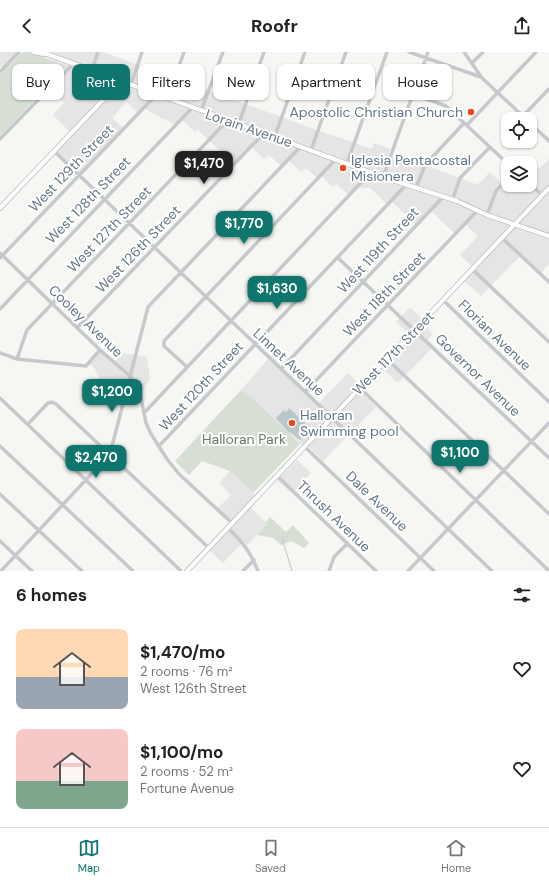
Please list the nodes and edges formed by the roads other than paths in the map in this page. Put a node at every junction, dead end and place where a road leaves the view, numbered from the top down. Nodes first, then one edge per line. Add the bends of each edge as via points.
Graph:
1 (19, 52) edge
2 (33, 52) edge
3 (42, 52) edge
4 (56, 52) edge
5 (98, 52) edge
6 (142, 52) edge
7 (184, 52) edge
8 (223, 52) edge
9 (264, 52) edge
10 (305, 52) edge
11 (346, 52) edge
12 (387, 52) edge
13 (409, 52) edge
14 (428, 52) edge
15 (464, 52) edge
16 (483, 52) edge
17 (536, 52) edge
18 (47, 54) junction
19 (54, 57) junction
20 (426, 58) junction
21 (472, 63) junction
22 (73, 64) edge
23 (94, 64) edge
24 (180, 64) edge
25 (424, 64) edge
26 (72, 65) edge
27 (0, 72) edge
28 (482, 78) junction
29 (131, 84) joint
30 (138, 87) edge
31 (549, 89) edge
32 (498, 92) junction
33 (103, 100) edge
34 (151, 100) edge
35 (173, 100) edge
36 (411, 100) edge
37 (430, 100) edge
38 (192, 108) junction
39 (202, 111) junction
40 (519, 112) edge
41 (530, 112) edge
42 (228, 120) junction
43 (239, 123) junction
44 (466, 124) junction
45 (537, 130) edge
46 (264, 133) junction
47 (275, 136) junction
48 (0, 139) edge
49 (549, 141) edge
50 (301, 146) junction
51 (490, 147) junction
52 (311, 150) junction
53 (54, 152) junction
54 (501, 157) edge
55 (336, 159) junction
56 (347, 163) junction
57 (371, 172) junction
58 (79, 176) junction
59 (383, 177) junction
60 (406, 185) junction
61 (501, 186) edge
62 (416, 188) junction
63 (549, 188) edge
64 (537, 190) edge
65 (542, 195) junction
66 (442, 197) junction
67 (104, 200) junction
68 (452, 200) junction
69 (0, 208) edge
70 (477, 211) junction
71 (487, 215) junction
72 (129, 224) junction
73 (515, 224) junction
74 (549, 236) edge
75 (502, 238) junction
76 (154, 248) junction
77 (1, 256) edge
78 (338, 258) junction
79 (472, 268) junction
80 (180, 273) junction
81 (27, 280) junction
82 (364, 281) junction
83 (549, 282) edge
84 (205, 297) junction
85 (444, 300) junction
86 (52, 304) junction
87 (389, 305) junction
88 (0, 309) edge
89 (230, 321) junction
90 (77, 328) junction
91 (415, 330) junction
92 (549, 342) edge
93 (255, 345) junction
94 (100, 350) junction
95 (0, 353) edge
96 (17, 359) junction
97 (388, 359) junction
98 (187, 367) junction
99 (281, 370) junction
100 (130, 376) junction
101 (360, 388) junction
102 (305, 392) junction
103 (0, 398) edge
104 (549, 402) edge
105 (144, 413) junction
106 (332, 417) junction
107 (549, 423) edge
108 (28, 424) junction
109 (532, 442) junction
110 (0, 446) edge
111 (160, 446) junction
112 (305, 446) junction
113 (110, 454) junction
114 (549, 458) edge
115 (504, 471) junction
116 (277, 476) junction
117 (87, 480) junction
118 (0, 494) edge
119 (476, 501) junction
120 (62, 505) junction
121 (549, 514) edge
122 (232, 523) junction
123 (228, 528) junction
124 (448, 529) junction
125 (39, 531) junction
126 (0, 541) edge
127 (347, 544) junction
128 (209, 548) junction
129 (15, 556) junction
130 (421, 558) junction
131 (254, 560) junction
132 (1, 571) edge
133 (32, 571) edge
134 (82, 571) edge
135 (133, 571) edge
136 (181, 571) edge
137 (187, 571) edge
138 (243, 571) edge
139 (258, 571) edge
140 (329, 571) edge
141 (376, 571) edge
142 (408, 571) edge
143 (434, 571) edge
144 (492, 571) edge
145 (549, 571) edge

1 - 27 street
2 - 18 main road, Lorain Avenue
3 - 18 main road, Lorain Avenue
4 - 19 street
5 - 23 street
6 - 29 street
7 - 24 street
8 - 39 street
9 - 43 street
10 - 47 street
11 - 52 street
12 - 56 street
13 - 20 street
14 - 20 street
15 - 21 street
16 - 21 street
17 - 32 street
18 - 19 main road, Lorain Avenue
19 - 22 main road, Lorain Avenue
20 - 25 street
20 - 28 street
21 - 28 street
26 - 48 street
28 - 32 street
29 - 30 main road, Lorain Avenue
31 - 41 street
32 - 40 street
32 - 44 street
33 - 53 main road
34 - 58 street, West 129th Street
35 - 38 main road, Lorain Avenue
36 - 59 street
37 - 44 street via 446,106
38 - 39 main road, Lorain Avenue
38 - 67 street, West 128th Street
39 - 42 main road, Lorain Avenue
42 - 43 main road, Lorain Avenue
42 - 72 street, West 127th Street
43 - 46 main road, Lorain Avenue
44 - 51 street
44 - 62 street via 425,165
45 - 49 street
46 - 47 main road, Lorain Avenue
46 - 76 street, West 126th Street
47 - 50 main road, Lorain Avenue
50 - 52 main road, Lorain Avenue
50 - 80 street
51 - 54 street
51 - 68 street via 460,178
52 - 55 main road, Lorain Avenue
53 - 58 street, Linnet Avenue
53 - 69 main road
55 - 56 main road, Lorain Avenue
55 - 84 street
56 - 57 main road, Lorain Avenue
57 - 59 main road, Lorain Avenue
57 - 89 street
58 - 67 street, Linnet Avenue
58 - 77 street, West 129th Street
59 - 60 main road, Lorain Avenue
60 - 62 main road, Lorain Avenue
60 - 78 street, West 120th Street
61 - 71 street via 496,191
62 - 66 main road, Lorain Avenue
63 - 65 main road, West 117th Street
64 - 65 street
65 - 73 main road, West 117th Street
66 - 68 main road, Lorain Avenue
66 - 82 street, West 119th Street
67 - 72 street, Linnet Avenue
67 - 81 street, West 128th Street
68 - 70 main road, Lorain Avenue
70 - 71 main road, Lorain Avenue
70 - 87 street, West 118th Street
71 - 73 main road, Lorain Avenue
72 - 76 street, Linnet Avenue
72 - 86 street, West 127th Street
73 - 74 main road, Lorain Avenue
73 - 75 main road, West 117th Street
75 - 79 main road, West 117th Street
75 - 83 street
76 - 80 street, Linnet Avenue
76 - 90 street, West 126th Street
77 - 81 street, Cooley Avenue
78 - 82 street, Governor Avenue
78 - 93 street, West 120th Street
79 - 85 main road, West 117th Street
79 - 92 street
80 - 84 street, Linnet Avenue
80 - 100 street via 148,307
81 - 86 street, Cooley Avenue
81 - 88 street, West 128th Street
82 - 87 street, Governor Avenue
82 - 99 street, West 119th Street
84 - 89 street, Linnet Avenue
84 - 98 street via 164,341 164,346
85 - 91 main road, West 117th Street
85 - 104 street, Florian Avenue
86 - 90 street, Cooley Avenue
86 - 96 street, West 127th Street via 27,330
87 - 91 street, Governor Avenue
87 - 102 street, West 118th Street
89 - 93 street, Linnet Avenue
89 - 98 street
90 - 94 street, Cooley Avenue
91 - 97 main road, West 117th Street
91 - 109 street, Governor Avenue
93 - 99 street, Linnet Avenue
93 - 111 street, West 120th Street
94 - 96 street via 86,366
94 - 100 street, Cooley Avenue
95 - 96 street
97 - 101 main road, West 117th Street
97 - 115 street
98 - 105 street
99 - 102 street, Linnet Avenue
100 - 105 street, Cooley Avenue via 137,387
100 - 113 street
101 - 106 main road, West 117th Street
101 - 119 street
102 - 106 street, Linnet Avenue
103 - 108 street
105 - 111 street, Cooley Avenue via 150,434
106 - 112 main road, West 117th Street
106 - 124 street, Linnet Avenue
107 - 109 street
108 - 113 street via 52,402
108 - 117 street
109 - 114 street, Governor Avenue
109 - 115 street
110 - 120 street
111 - 122 street, Cooley Avenue via 179,474
112 - 116 main road, West 117th Street
112 - 130 street, Dale Avenue
113 - 117 street
113 - 128 street
115 - 119 street
115 - 121 street
116 - 122 main road, West 117th Street
116 - 127 street, Thrush Avenue
117 - 120 street
117 - 136 street
118 - 125 street
119 - 124 street
119 - 145 street
120 - 125 street
120 - 135 street
122 - 123 main road, West 117th Street
123 - 128 main road, West 117th Street
123 - 131 street via 242,541
124 - 130 street
124 - 144 street, Linnet Avenue
125 - 129 street
125 - 134 street
126 - 129 street
127 - 140 street via 334,557
127 - 141 street, Thrush Avenue
128 - 137 main road, West 117th Street
129 - 132 street
129 - 133 street
130 - 142 street
130 - 143 street, Dale Avenue
131 - 138 street
131 - 139 street

